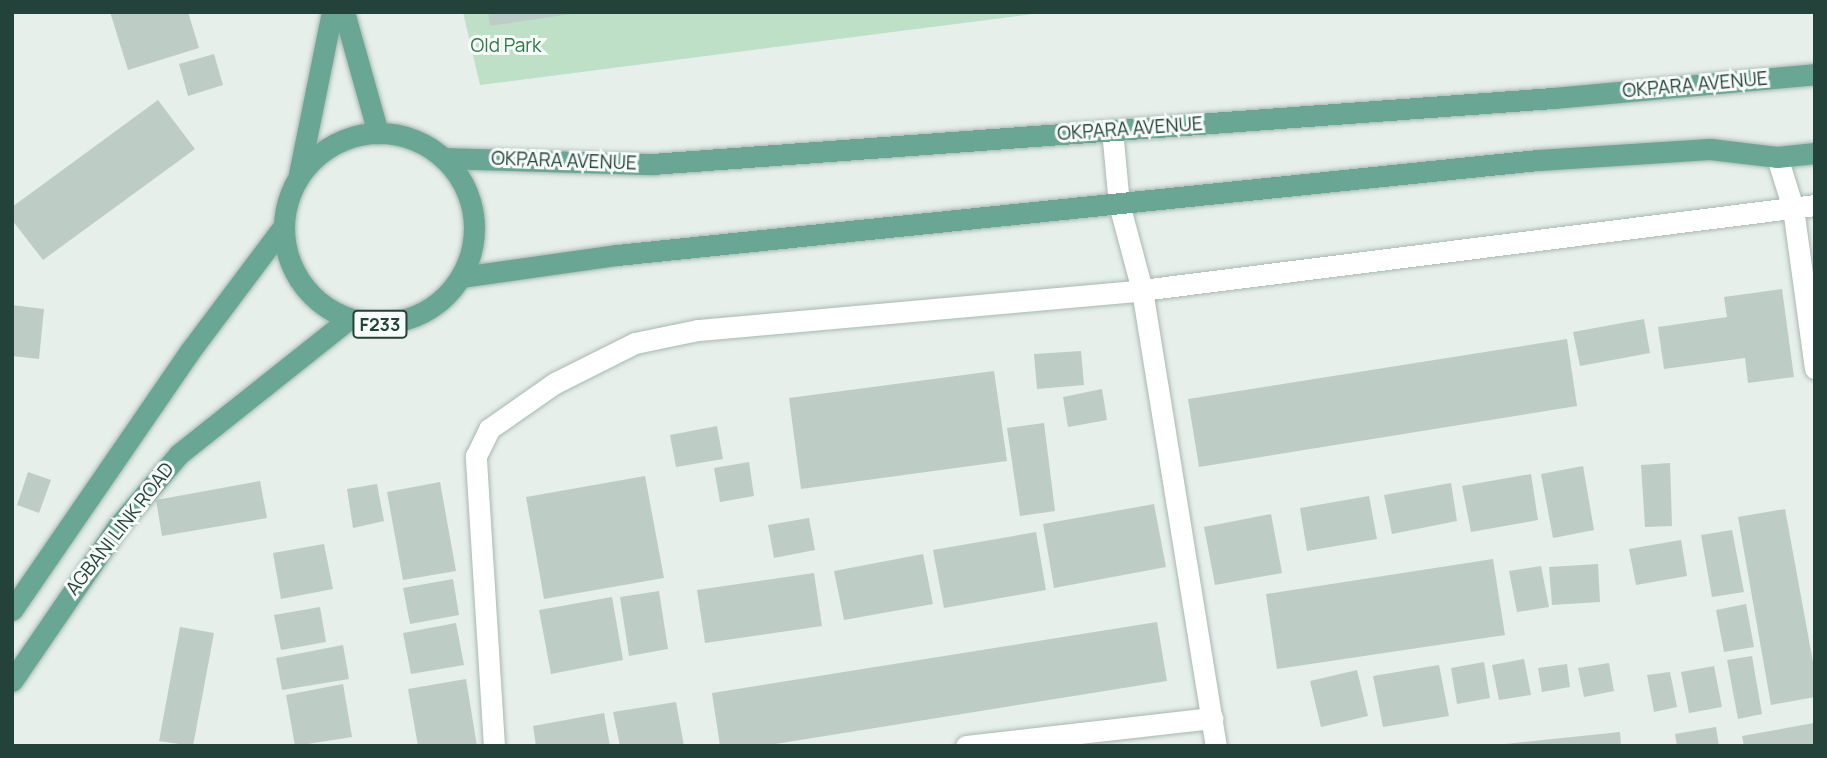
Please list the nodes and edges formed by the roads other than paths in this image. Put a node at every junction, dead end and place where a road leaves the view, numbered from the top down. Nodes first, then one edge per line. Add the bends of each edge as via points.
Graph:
1 (332, 12) edge
2 (344, 12) edge
3 (1815, 74) edge
4 (1112, 130) junction
5 (378, 133) junction
6 (1815, 153) edge
7 (1777, 157) junction
8 (444, 158) junction
9 (299, 174) junction
10 (1119, 204) junction
11 (1815, 205) edge
12 (1793, 208) junction
13 (283, 227) junction
14 (462, 277) junction
15 (1142, 290) junction
16 (349, 319) junction
17 (1815, 369) edge
18 (12, 610) edge
19 (12, 681) edge
20 (1212, 718) junction
21 (494, 746) edge
22 (966, 746) edge
23 (1216, 746) edge

1 - 9 main road, F233
2 - 5 main road
3 - 4 main road, OKPARA AVENUE
4 - 8 main road, OKPARA AVENUE via 652,164
4 - 10 street
5 - 8 main road, F233 via 414,139
5 - 9 main road, F233 via 342,140
6 - 7 main road
7 - 10 main road via 1710,149 1538,160
7 - 12 street
8 - 14 main road, F233 via 464,183 475,214 474,247
9 - 13 main road, F233
10 - 14 main road via 617,255
10 - 15 street
11 - 12 street
12 - 15 street
12 - 17 street
13 - 16 main road, F233 via 287,256 301,283 322,304
13 - 18 main road, AGBANI LINK ROAD / F233 via 190,351
14 - 16 main road, F233 via 441,302 412,318 381,324
15 - 20 street
15 - 21 street via 698,330 648,341 555,383 489,429 476,456
16 - 19 main road, AGBANI LINK ROAD / F233 via 179,454 119,525
20 - 22 street
20 - 23 street

